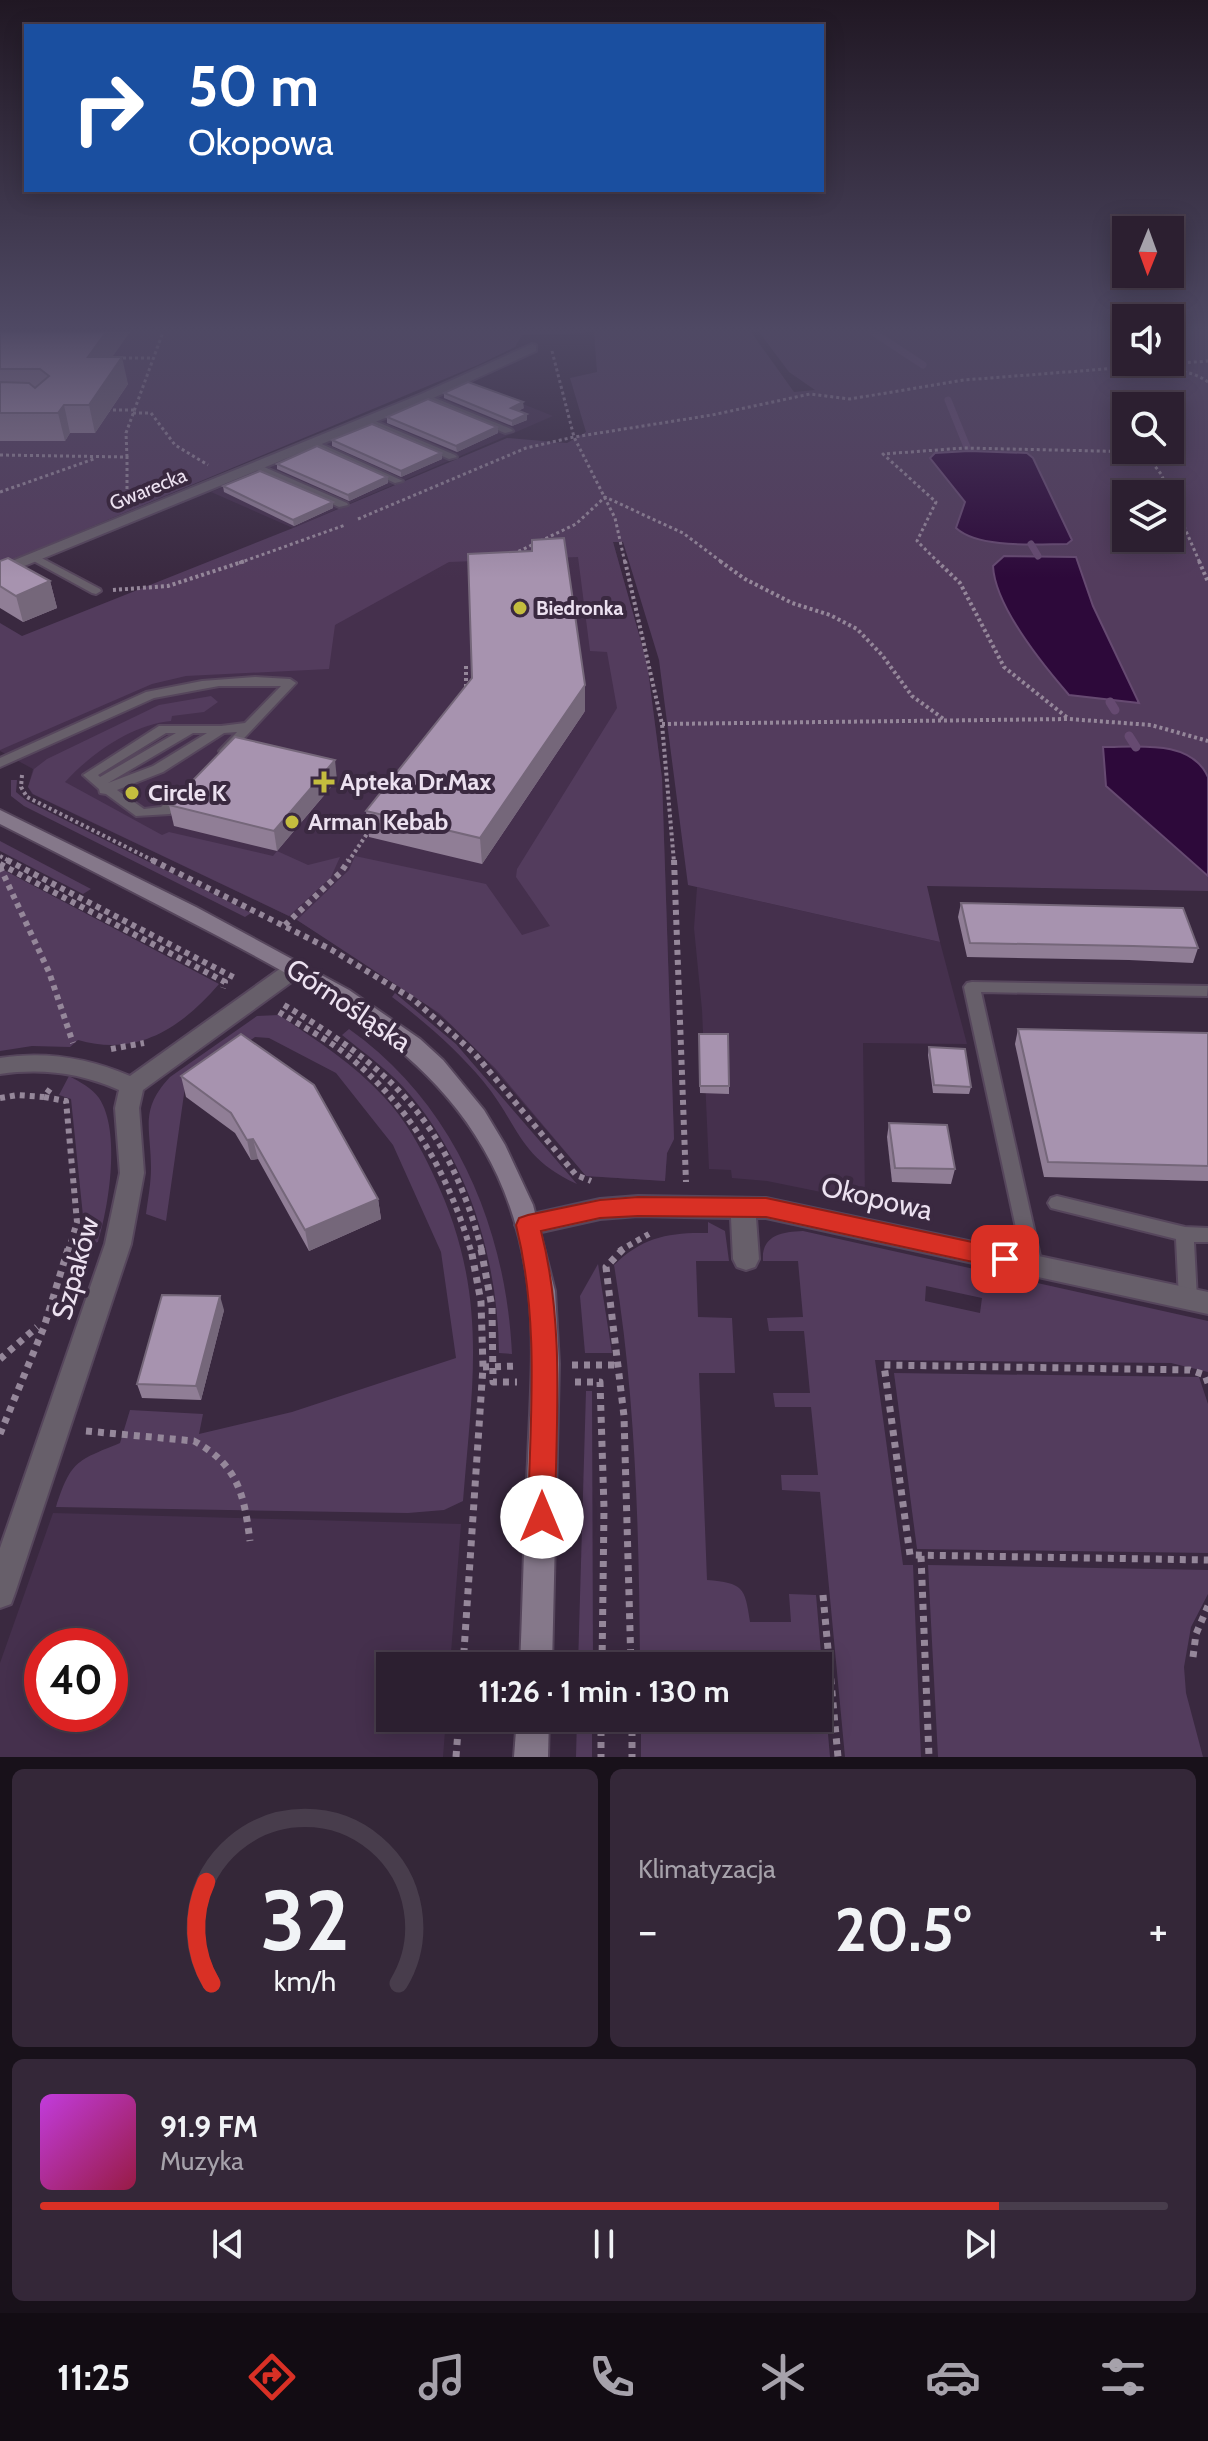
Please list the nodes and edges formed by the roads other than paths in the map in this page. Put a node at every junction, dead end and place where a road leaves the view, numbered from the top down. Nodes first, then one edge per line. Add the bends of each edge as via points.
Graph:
1 (385, 414) edge
2 (466, 414) edge
3 (368, 421) junction
4 (508, 431) edge
5 (312, 443) junction
6 (452, 457) dead end
7 (255, 466) junction
8 (398, 481) edge
9 (343, 505) edge
10 (34, 557) junction
11 (0, 571) edge
12 (96, 591) dead end
13 (250, 726) junction
14 (221, 730) junction
15 (219, 758) edge
16 (6, 766) edge
17 (197, 779) edge
18 (102, 787) junction
19 (0, 816) edge
20 (296, 968) junction
21 (1207, 991) edge
22 (0, 1066) edge
23 (132, 1086) junction
24 (1057, 1203) dead end
25 (743, 1207) junction
26 (528, 1225) junction
27 (1185, 1234) junction
28 (1208, 1235) edge
29 (746, 1259) dead end
30 (1033, 1265) junction
31 (1198, 1301) edge
32 (0, 1593) edge
33 (536, 1652) edge
34 (532, 1732) edge
35 (531, 1757) edge

1 - 3 street, Gwarecka
2 - 4 lane
3 - 5 street, Gwarecka
3 - 6 lane
5 - 7 street, Gwarecka
5 - 8 lane
7 - 9 lane
7 - 10 street, Gwarecka
10 - 11 street, Gwarecka
10 - 12 lane
13 - 14 lane
13 - 15 lane
13 - 16 lane via 290,683 204,683 150,695
14 - 18 lane via 158,769
14 - 18 lane via 163,729 89,775
17 - 18 lane via 165,811 141,813
19 - 20 street, Górnośląska
20 - 23 street
20 - 26 street, Górnośląska via 363,1007 414,1047 460,1096 496,1151
21 - 30 lane via 972,987
22 - 23 street via 76,1055
23 - 32 street, Szpaków via 127,1108 132,1173 118,1244
24 - 27 lane
25 - 26 street, Okopowa via 686,1196
25 - 29 street
25 - 30 street, Okopowa via 798,1213
26 - 33 street, Górnośląska via 538,1267 546,1365
27 - 28 lane
27 - 31 lane
30 - 31 street, Okopowa
34 - 35 street

